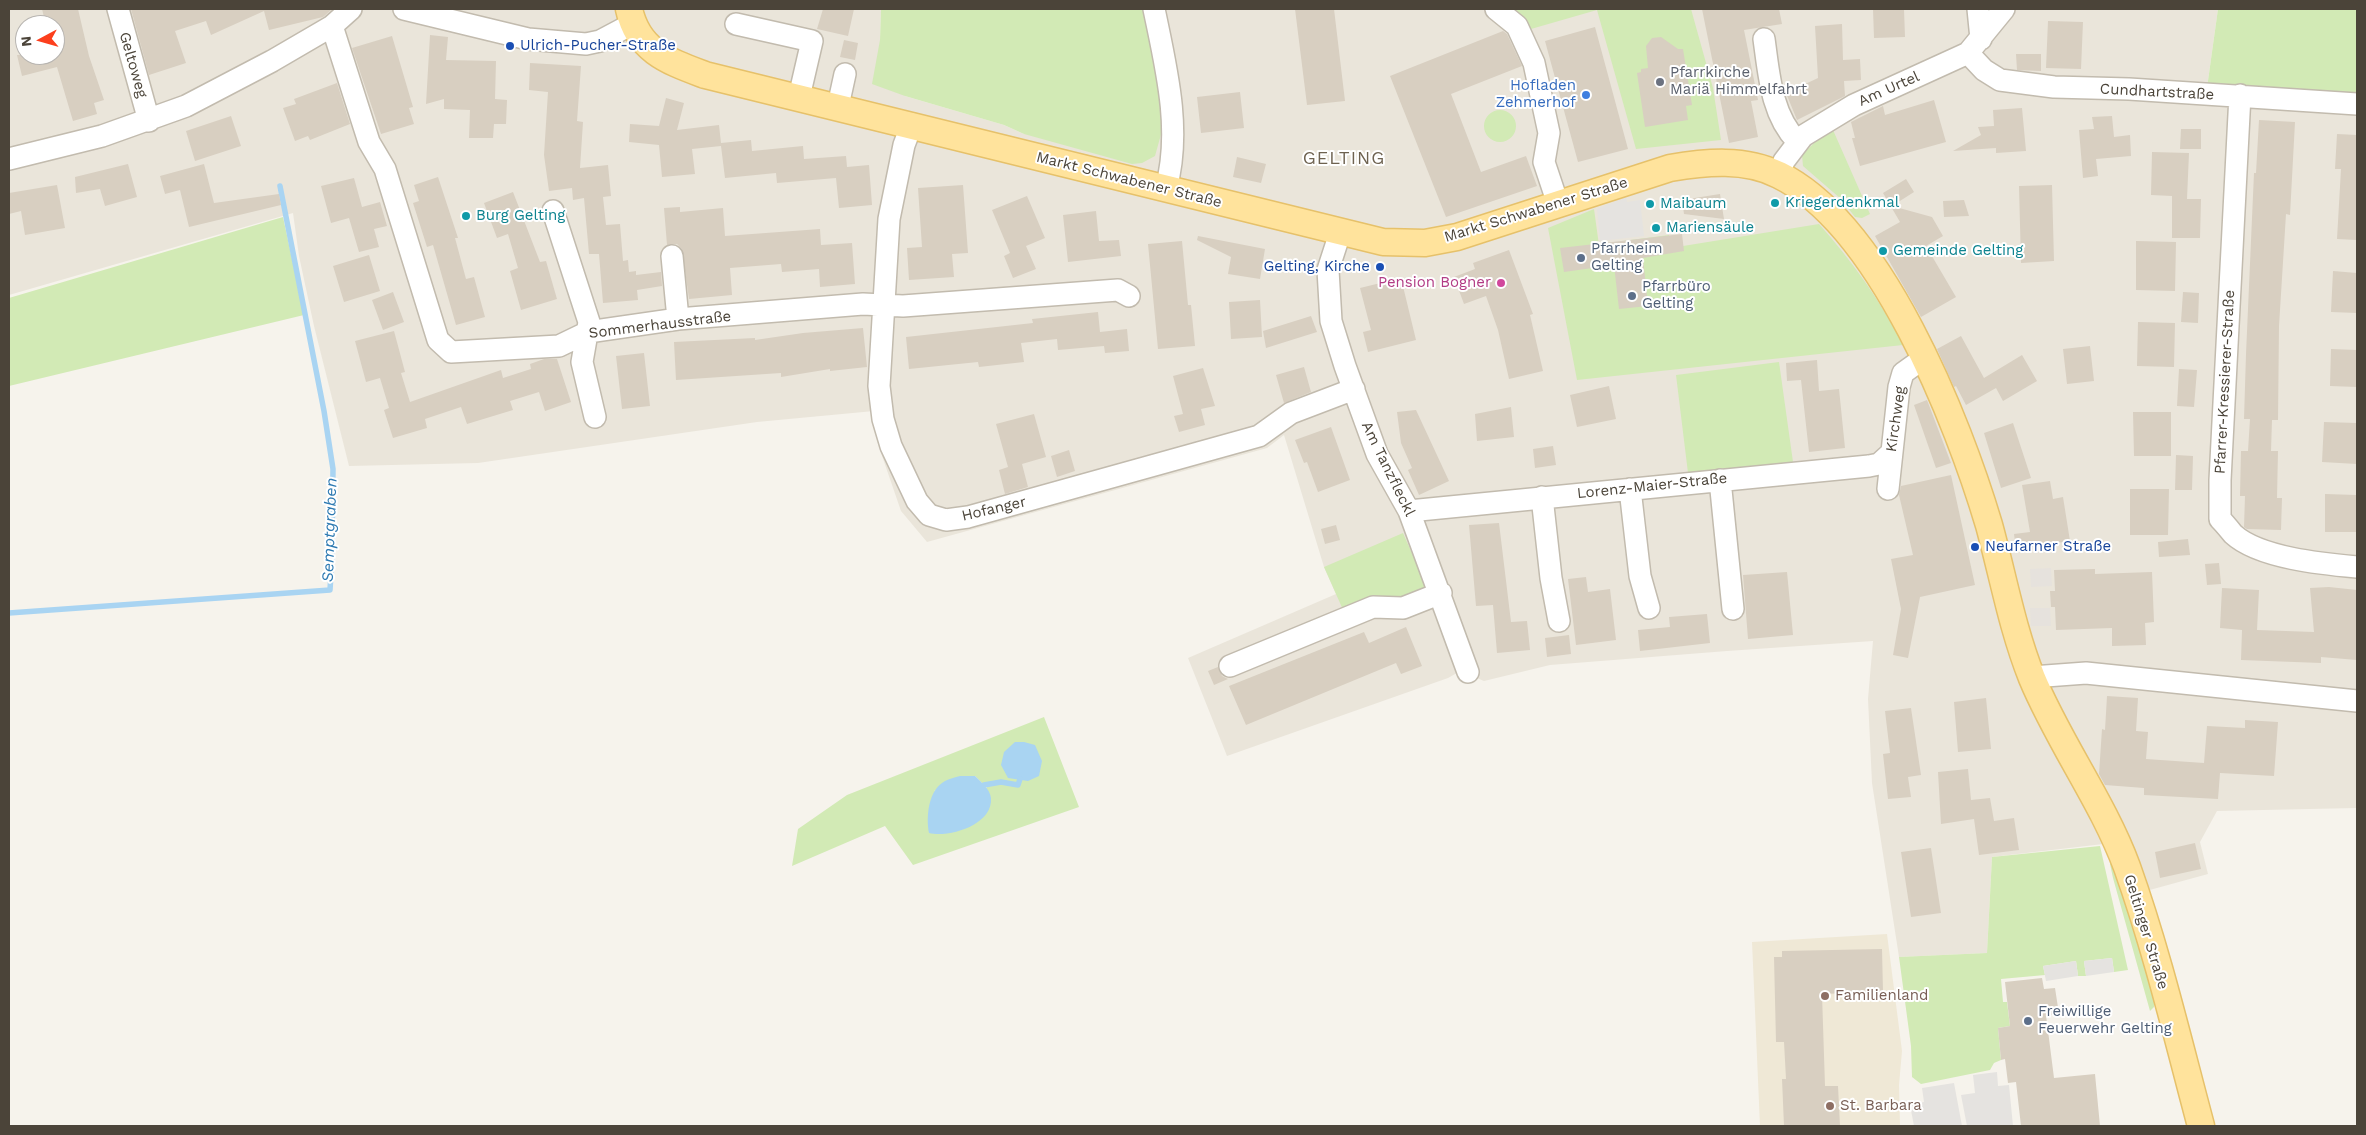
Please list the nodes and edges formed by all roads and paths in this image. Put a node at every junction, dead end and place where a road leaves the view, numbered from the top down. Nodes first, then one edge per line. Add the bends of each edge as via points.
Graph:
1 (118, 9) edge
2 (351, 9) edge
3 (404, 9) edge
4 (1154, 9) edge
5 (1496, 9) edge
6 (1978, 9) edge
7 (2004, 9) edge
8 (630, 16) edge
9 (736, 24) dead end
10 (332, 26) junction
11 (1764, 39) dead end
12 (1974, 46) junction
13 (845, 74) dead end
14 (2240, 95) junction
15 (799, 97) junction
16 (2357, 104) edge
17 (838, 106) junction
18 (149, 121) junction
19 (912, 124) junction
20 (1797, 141) junction
21 (9, 159) edge
22 (1779, 175) junction
23 (1166, 188) junction
24 (1558, 204) junction
25 (553, 211) dead end
26 (1340, 233) junction
27 (672, 256) dead end
28 (1129, 296) dead end
29 (883, 304) junction
30 (678, 319) junction
31 (588, 332) junction
32 (1924, 358) junction
33 (1354, 389) junction
34 (595, 417) dead end
35 (1891, 453) junction
36 (1720, 480) junction
37 (1630, 489) junction
38 (1888, 489) dead end
39 (1542, 497) junction
40 (1409, 511) junction
41 (2357, 567) edge
42 (1441, 593) junction
43 (1649, 608) dead end
44 (1733, 610) dead end
45 (1559, 621) dead end
46 (1230, 666) dead end
47 (1468, 672) dead end
48 (2032, 677) junction
49 (2357, 701) edge
50 (2065, 747) joint
51 (2201, 1126) edge

1 - 18 street, Geltoweg
2 - 10 street
3 - 8 street via 528,39 586,44 600,41
4 - 23 street via 1173,132
5 - 24 street via 1517,26 1534,63 1549,133 1544,162
6 - 12 street
7 - 12 street, Am Urtel
8 - 15 main road, Markt Schwabener Straße via 642,41 673,63 705,75
9 - 15 street via 812,41
10 - 18 street via 237,80
10 - 31 street, Sommerhausstraße via 369,142 385,169 438,340 451,352 559,346
11 - 20 street via 1778,113
12 - 14 street, Cundhartstraße via 1984,70 2000,80 2054,87
12 - 20 street, Am Urtel via 1854,105
13 - 17 street
14 - 16 street, Cundhartstraße
14 - 41 street, Pfarrer-Kressierer-Straße via 2220,519 2234,535 2258,548 2305,562
15 - 17 main road, Markt Schwabener Straße
17 - 19 main road, Markt Schwabener Straße
18 - 21 street
19 - 23 main road, Markt Schwabener Straße
19 - 29 street, Hofanger via 904,145 888,219
20 - 22 street, Am Urtel
22 - 24 main road, Markt Schwabener Straße via 1746,165 1697,163 1670,168
22 - 32 main road, Markt Schwabener Straße via 1818,202 1855,240
23 - 26 main road, Markt Schwabener Straße
24 - 26 main road, Markt Schwabener Straße via 1457,237 1425,242 1383,242
25 - 31 street via 589,322
26 - 33 street, Am Tanzfleckl via 1328,270 1329,294 1332,321
27 - 30 street
28 - 29 street, Sommerhausstraße via 1118,290 903,306
29 - 30 street, Sommerhausstraße
29 - 33 street, Hofanger via 879,386 891,446 917,502 929,515 946,520 1008,507 1259,436 1291,413
30 - 31 street, Sommerhausstraße
31 - 34 street via 582,362
32 - 35 street, Kirchweg via 1904,373 1899,386
32 - 48 main road, Markt Schwabener Straße via 1949,411 1968,463 1989,527 2008,606
33 - 40 street, Am Tanzfleckl via 1377,454
35 - 36 street, Lorenz-Maier-Straße via 1879,464 1869,466
35 - 38 street, Kirchweg
36 - 37 street, Lorenz-Maier-Straße
36 - 44 street
37 - 39 street, Lorenz-Maier-Straße
37 - 43 street via 1640,576
39 - 40 street, Lorenz-Maier-Straße
39 - 45 street
40 - 42 street, Am Tanzfleckl
42 - 46 street via 1403,608 1372,607
42 - 47 street, Am Tanzfleckl
48 - 49 street via 2086,673
48 - 50 main road, Markt Schwabener Straße
50 - 51 main road, Geltinger Straße via 2112,833 2126,866 2156,959

